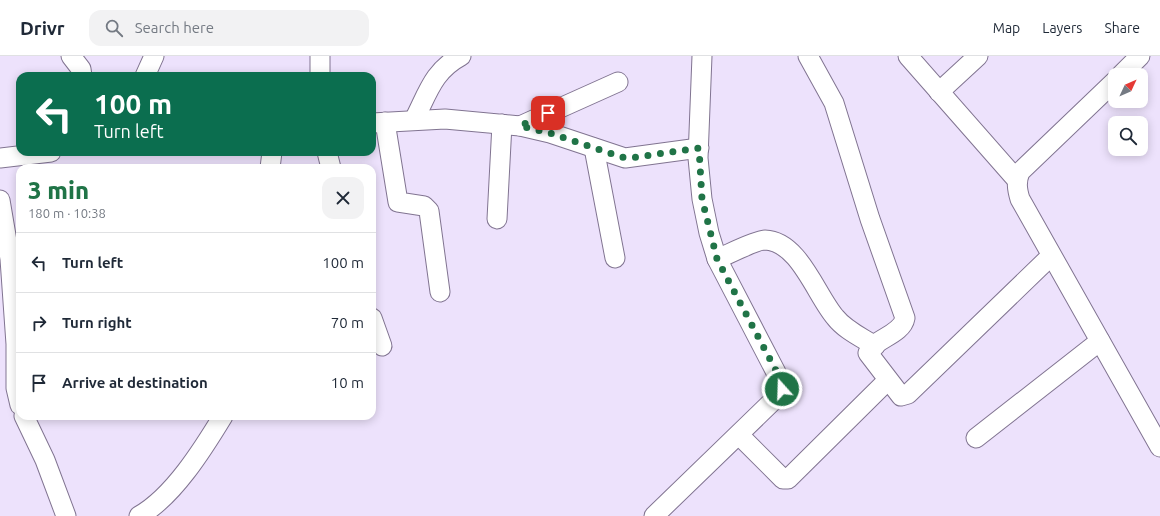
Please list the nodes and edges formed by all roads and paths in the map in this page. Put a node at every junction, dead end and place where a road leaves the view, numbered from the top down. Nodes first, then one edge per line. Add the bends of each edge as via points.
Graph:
1 (72, 56) edge
2 (154, 56) edge
3 (320, 56) edge
4 (461, 56) edge
5 (702, 56) edge
6 (808, 56) edge
7 (908, 56) edge
8 (978, 56) edge
9 (1140, 56) edge
10 (1128, 68) edge
11 (81, 72) edge
12 (147, 72) edge
13 (320, 72) edge
14 (618, 82) dead end
15 (1108, 87) edge
16 (939, 92) junction
17 (414, 120) junction
18 (379, 122) edge
19 (511, 125) junction
20 (594, 148) junction
21 (699, 148) junction
22 (17, 156) edge
23 (0, 158) edge
24 (1017, 180) junction
25 (1, 212) edge
26 (497, 219) dead end
27 (1051, 256) junction
28 (615, 258) dead end
29 (717, 259) junction
30 (440, 292) dead end
31 (376, 329) edge
32 (1100, 341) junction
33 (16, 344) edge
34 (16, 344) edge
35 (382, 346) dead end
36 (875, 346) junction
37 (888, 380) junction
38 (16, 388) edge
39 (26, 420) edge
40 (220, 420) edge
41 (739, 434) junction
42 (976, 438) dead end
43 (1160, 447) edge
44 (66, 516) edge
45 (139, 516) edge
46 (654, 516) edge

1 - 11 street
2 - 12 street
3 - 13 street
4 - 17 street via 443,67
5 - 21 street
6 - 36 street via 834,103 870,219 905,318 902,326
7 - 16 street
8 - 16 street
9 - 10 street
14 - 19 street
15 - 24 street via 1020,172
16 - 24 street
17 - 18 street
17 - 19 street via 445,119
18 - 30 street via 398,202 424,206 429,211
19 - 20 street via 550,133
19 - 26 street
20 - 21 street via 630,158
20 - 28 street
21 - 29 street via 702,199
22 - 23 street
24 - 27 street via 1020,199
25 - 33 street via 10,260
27 - 32 street
27 - 37 street via 908,394 901,396
29 - 36 street via 763,240 783,245 798,259 838,321
29 - 41 street via 782,382 778,396
31 - 35 street
32 - 42 street
32 - 43 street
34 - 38 street
36 - 37 street via 868,353
37 - 41 street via 788,479 783,479
39 - 44 street via 45,460
40 - 45 street via 177,481 158,502
41 - 46 street

